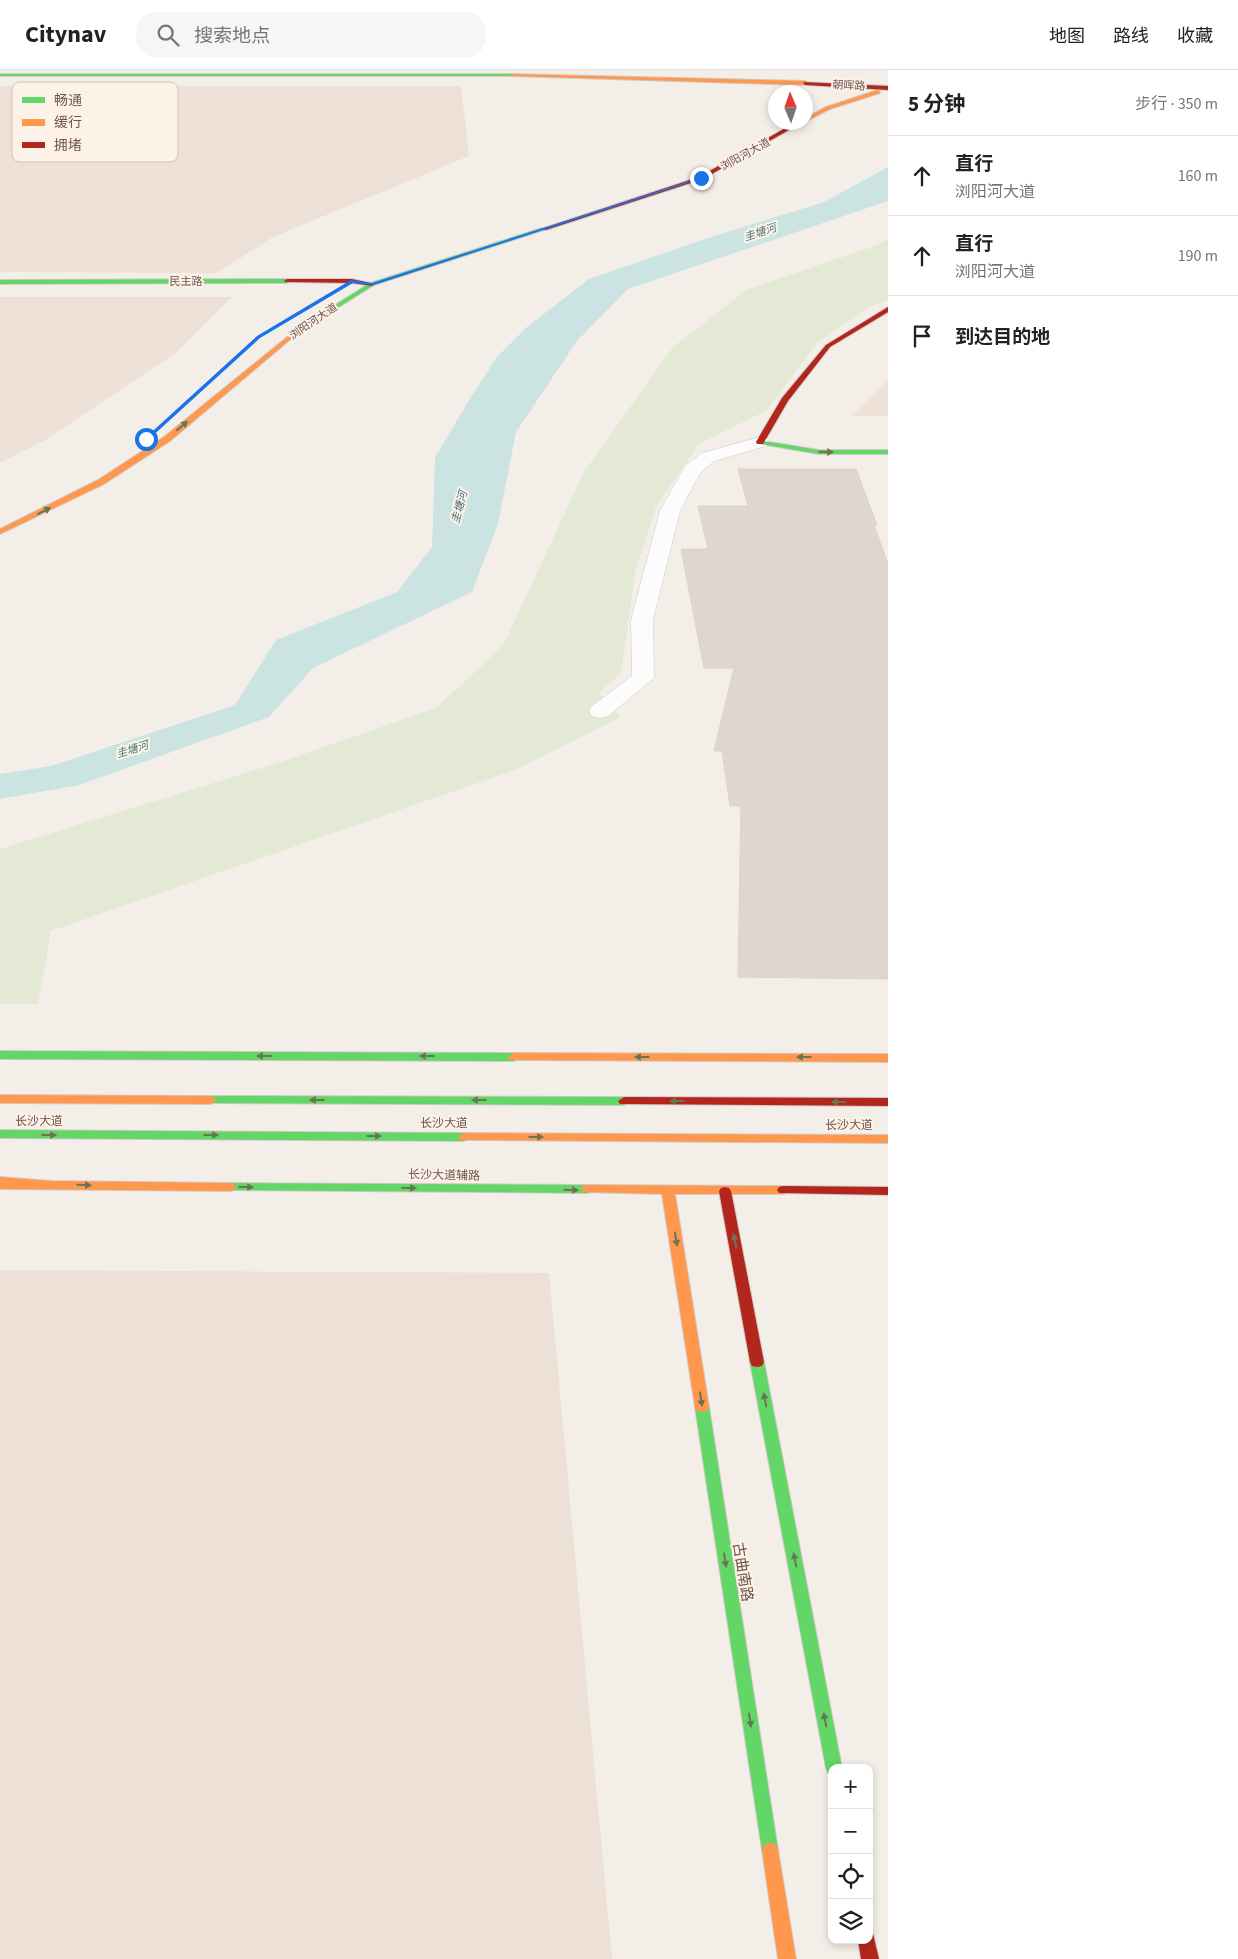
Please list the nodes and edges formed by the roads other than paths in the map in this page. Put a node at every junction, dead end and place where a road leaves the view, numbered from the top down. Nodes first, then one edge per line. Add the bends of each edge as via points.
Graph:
1 (557, 70) edge
2 (532, 72) edge
3 (508, 73) edge
4 (0, 75) edge
5 (886, 84) edge
6 (866, 85) junction
7 (813, 106) edge
8 (813, 116) edge
9 (768, 129) edge
10 (787, 130) edge
11 (0, 282) edge
12 (354, 287) junction
13 (0, 288) edge
14 (888, 308) edge
15 (146, 439) dead end
16 (851, 440) dead end
17 (760, 442) junction
18 (130, 449) dead end
19 (888, 452) edge
20 (0, 532) edge
21 (600, 711) dead end
22 (0, 1055) edge
23 (888, 1058) edge
24 (0, 1099) edge
25 (888, 1102) edge
26 (0, 1134) edge
27 (888, 1139) edge
28 (0, 1183) edge
29 (668, 1191) junction
30 (725, 1191) junction
31 (888, 1191) edge
32 (833, 1764) edge
33 (868, 1944) edge
34 (788, 1959) edge
35 (870, 1959) edge

1 - 5 main road, 朝晖路 via 794,77
2 - 3 main road, 朝晖路
2 - 6 main road, 朝晖路
3 - 4 main road, 朝晖路
5 - 6 main road, 朝晖路
5 - 8 main road
6 - 7 main road
9 - 12 main road, 浏阳河大道 via 685,174
10 - 12 main road, 浏阳河大道 via 701,178 372,284
11 - 12 main road, 民主路
12 - 13 main road, 民主路 via 338,290
20 -> 12 main road, 浏阳河大道 via 102,482 167,439 288,337
14 - 17 main road via 828,346 785,400
15 - 18 main road
16 - 17 main road
17 -> 19 main road via 818,452
17 - 21 street via 708,457 692,470 670,511 642,620 642,678
23 -> 22 main road
25 -> 24 main road, 长沙大道
26 -> 27 main road, 长沙大道
28 -> 29 main road, 长沙大道辅路
29 - 30 main road, 长沙大道辅路
29 -> 34 main road, 古曲南路
30 - 31 main road, 长沙大道辅路
32 -> 30 main road
33 - 35 main road

